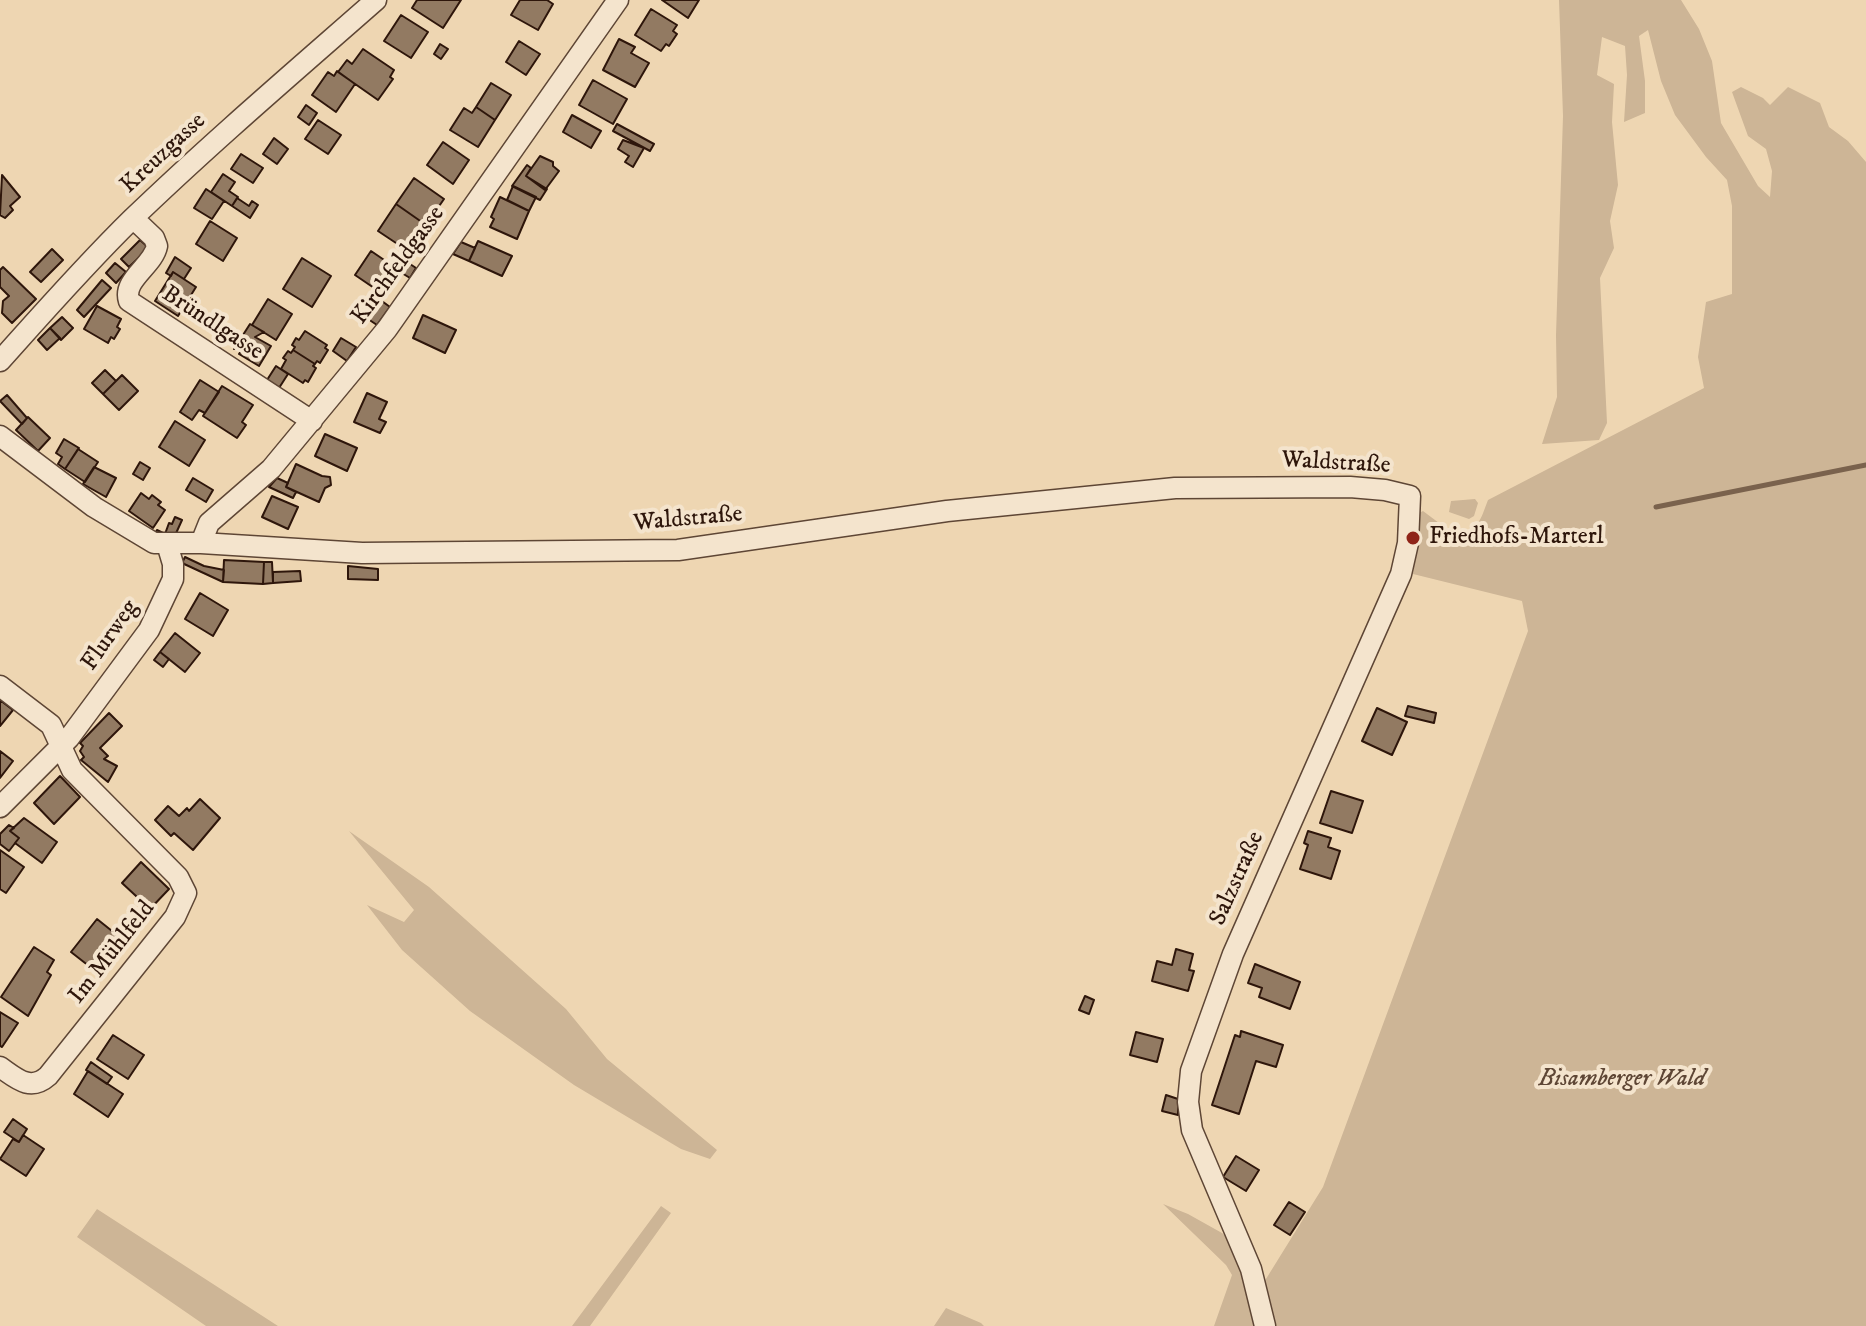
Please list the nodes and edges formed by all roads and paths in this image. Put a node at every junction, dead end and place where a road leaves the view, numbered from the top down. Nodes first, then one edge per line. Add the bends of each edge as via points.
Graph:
1 (376, 0) edge
2 (618, 0) edge
3 (133, 218) junction
4 (0, 361) edge
5 (312, 421) junction
6 (0, 436) edge
7 (1410, 496) joint
8 (201, 543) junction
9 (167, 544) junction
10 (0, 686) edge
11 (61, 746) junction
12 (0, 807) edge
13 (0, 1067) edge
14 (1265, 1326) edge

1 - 3 street, Kreuzgasse
2 - 5 street, Kirchfeldgasse via 387,329
3 - 4 street, Kreuzgasse
3 - 5 street, Bründlgasse via 157,246 130,286 129,301
5 - 8 street, Kirchfeldgasse via 264,476 209,523
6 - 9 street, Waldstraße via 104,514 149,541
7 - 8 street, Waldstraße via 1350,487 1175,488 947,511 650,551 362,553
7 - 14 street, Salzstraße via 1401,574 1233,954 1191,1071 1188,1111 1196,1143 1257,1287
8 - 9 street, Waldstraße
9 - 11 street, Flurweg via 173,579 155,620
10 - 11 street, Im Mühlfeld via 51,725
11 - 12 street
11 - 13 street, Im Mühlfeld via 72,770 183,883 184,900 48,1076 29,1084

